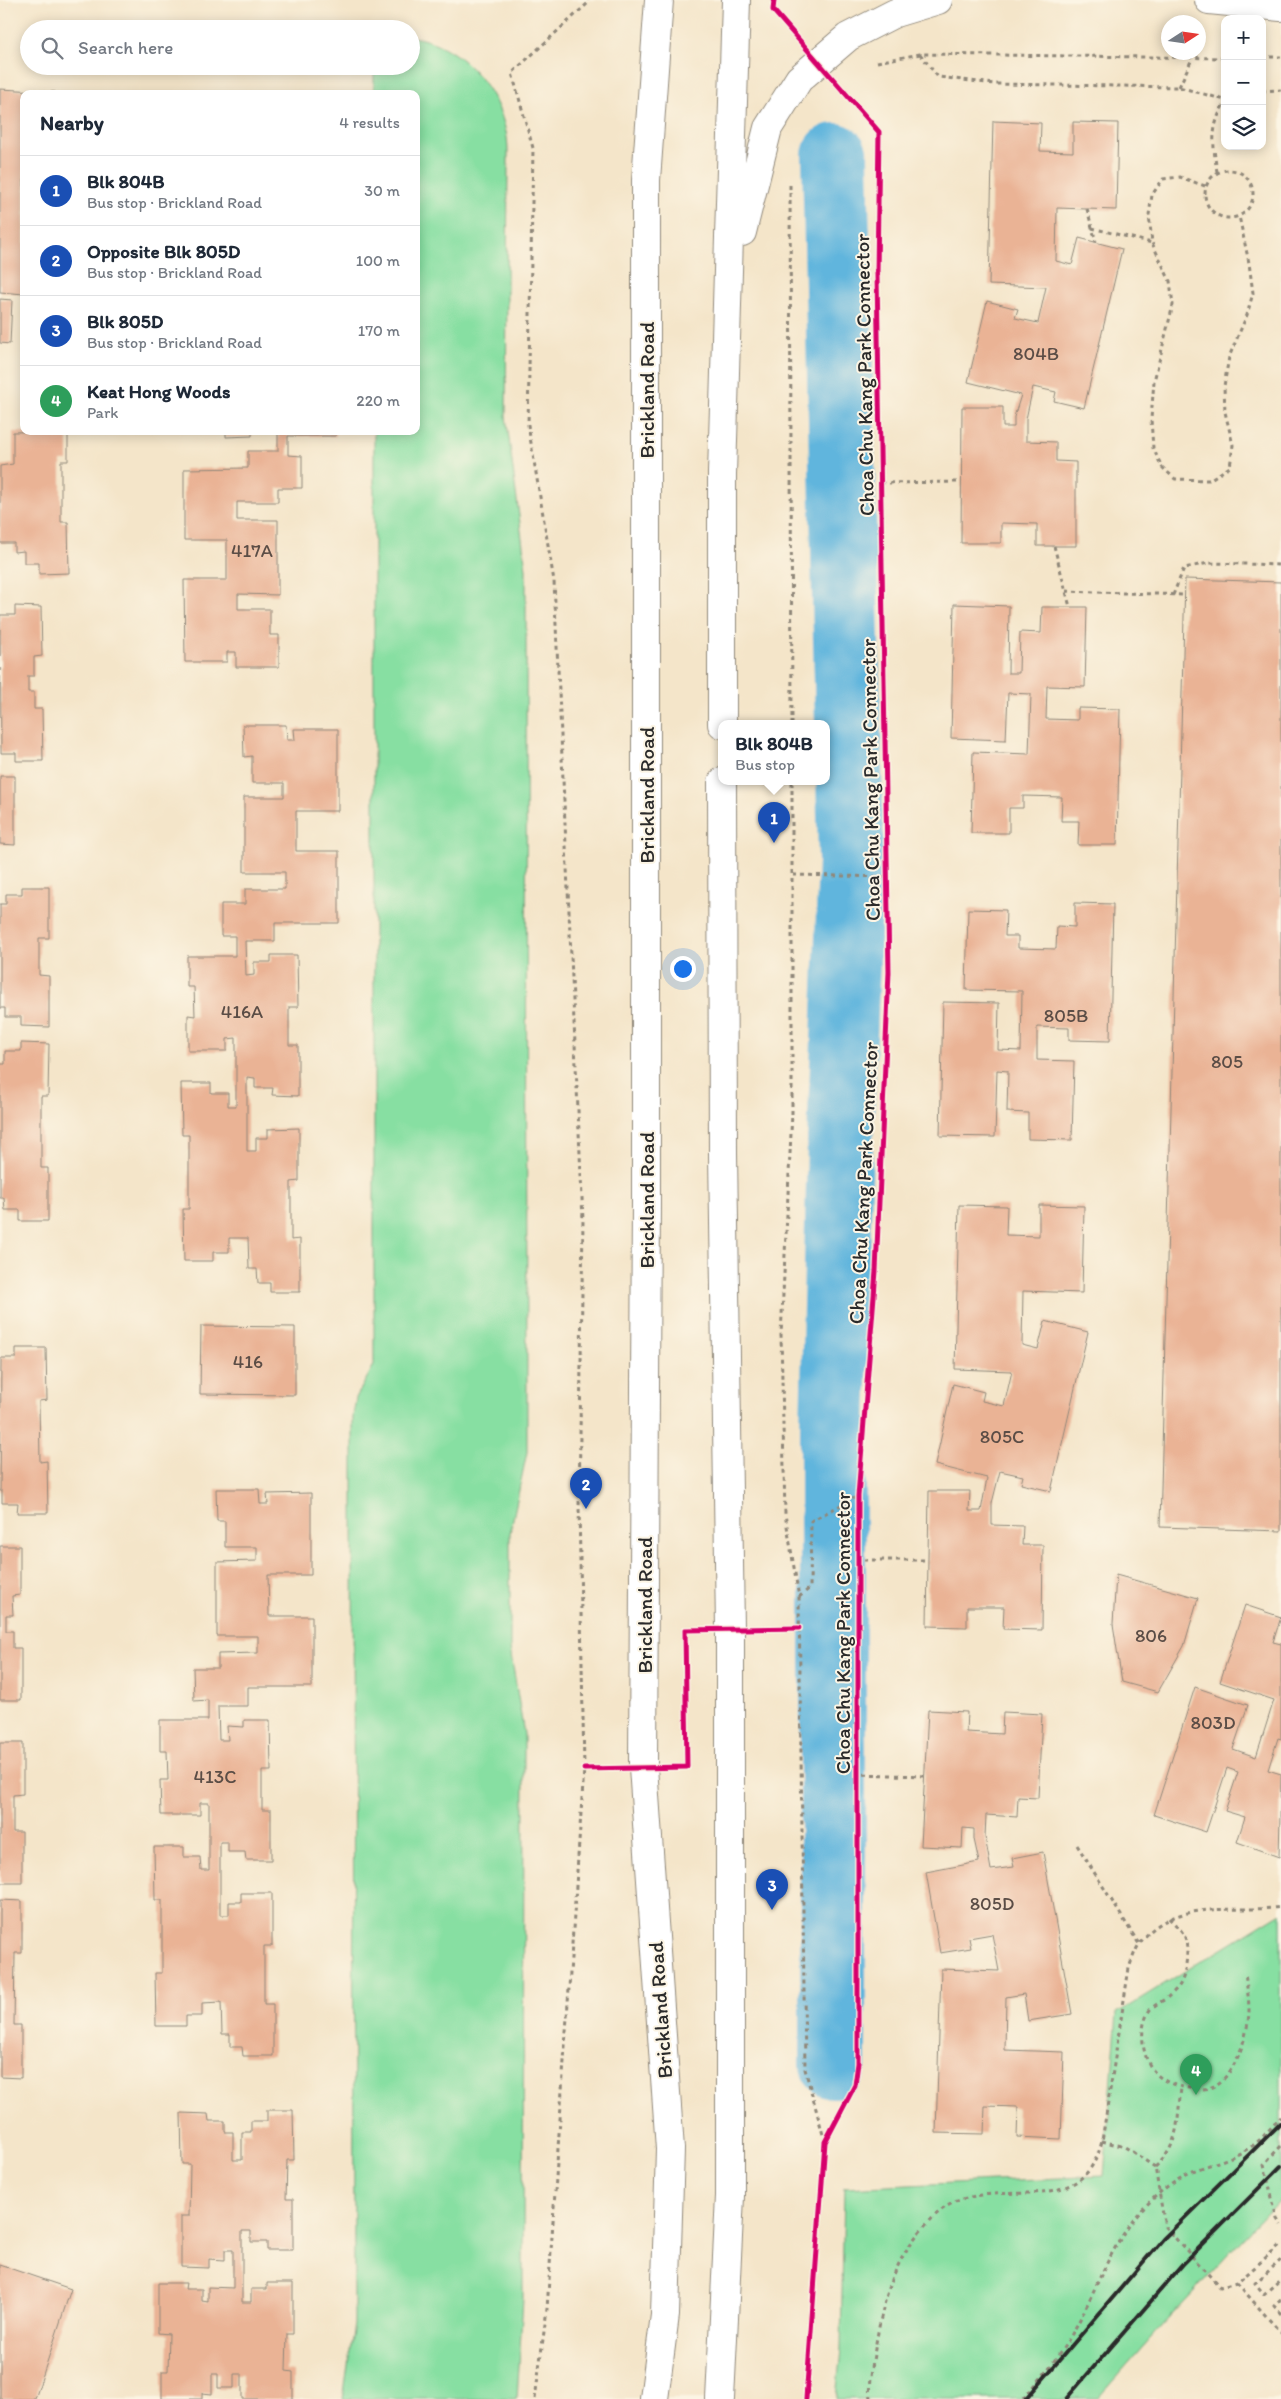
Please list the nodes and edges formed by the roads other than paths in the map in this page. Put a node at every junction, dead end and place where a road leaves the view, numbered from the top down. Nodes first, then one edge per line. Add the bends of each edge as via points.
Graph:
1 (659, 0) edge
2 (736, 0) edge
3 (938, 0) edge
4 (1209, 0) edge
5 (1281, 7) edge
6 (726, 306) junction
7 (722, 720) edge
8 (722, 785) edge
9 (654, 2399) edge
10 (720, 2399) edge

1 - 9 main road, Brickland Road via 646,180 643,1767 670,2149 665,2315
2 - 6 main road
3 - 6 main road via 895,13 848,37 799,79 768,128
4 - 5 main road
6 - 7 main road
8 - 10 main road via 722,1152 730,1630 730,2156

